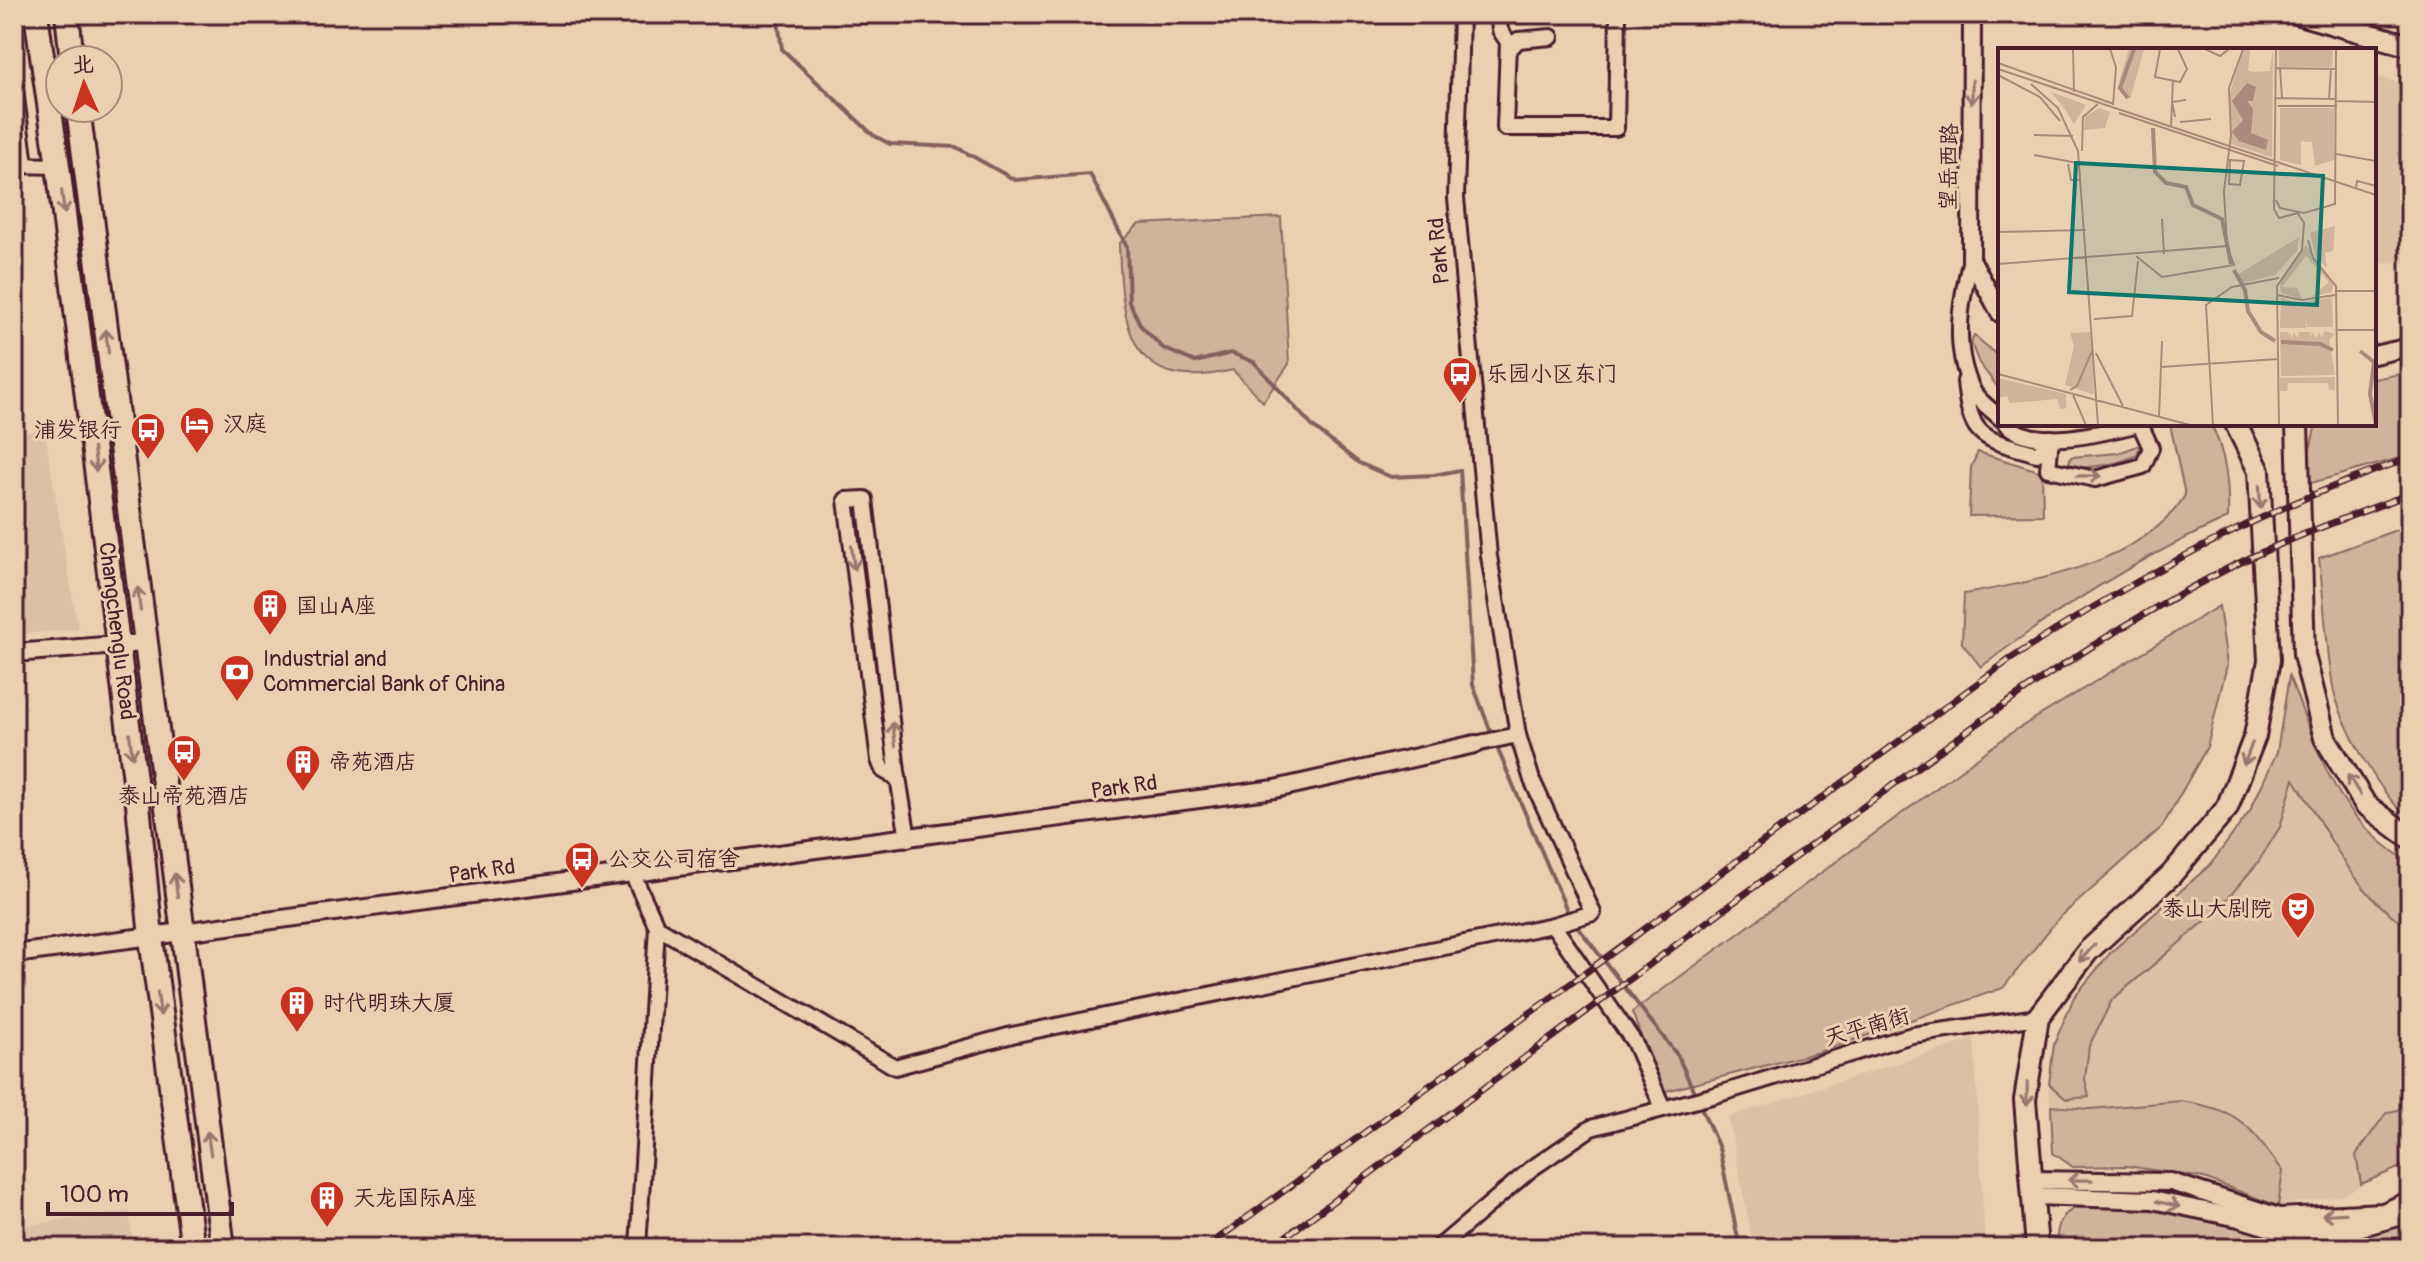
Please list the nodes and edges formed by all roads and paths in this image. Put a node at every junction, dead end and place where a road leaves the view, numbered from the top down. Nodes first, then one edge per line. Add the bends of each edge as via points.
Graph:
1 (36, 14) edge
2 (67, 14) edge
3 (1461, 14) edge
4 (1498, 14) edge
5 (1618, 14) edge
6 (1972, 14) edge
7 (2299, 14) edge
8 (1551, 37) dead end
9 (70, 44) edge
10 (2410, 46) edge
11 (1508, 51) junction
12 (14, 83) edge
13 (80, 124) edge
14 (20, 165) edge
15 (58, 166) junction
16 (1971, 259) junction
17 (1998, 309) edge
18 (2410, 347) edge
19 (1962, 353) junction
20 (2376, 355) edge
21 (1998, 416) edge
22 (2008, 426) edge
23 (2132, 426) edge
24 (2141, 426) edge
25 (2237, 426) edge
26 (2296, 426) edge
27 (2051, 438) junction
28 (144, 643) junction
29 (119, 644) junction
30 (14, 653) edge
31 (2304, 655) junction
32 (2269, 660) junction
33 (1512, 736) junction
34 (1475, 744) joint
35 (898, 779) junction
36 (2410, 838) edge
37 (908, 839) junction
38 (633, 875) junction
39 (1559, 924) junction
40 (657, 927) junction
41 (181, 933) junction
42 (151, 938) junction
43 (14, 954) edge
44 (2038, 1017) junction
45 (1663, 1108) junction
46 (2033, 1188) junction
47 (2410, 1200) edge
48 (2410, 1214) edge
49 (193, 1248) edge
50 (223, 1248) edge
51 (638, 1248) edge
52 (1438, 1248) edge
53 (2037, 1248) edge

1 - 15 main road, Changchenglu Road
2 - 9 main road
3 - 33 street, Park Rd via 1456,198 1489,556
4 - 11 street
5 - 11 street via 1616,128 1505,128
6 -> 16 street, 望岳西路
7 - 10 main road
8 - 11 street via 1518,40
12 - 14 street
28 -> 13 main road, Changchenglu Road
14 - 15 street
15 -> 29 main road, Changchenglu Road
16 - 17 street, 望岳西路
16 - 19 street via 1961,302
18 - 20 street
19 - 21 street via 1974,392
19 - 27 street via 1968,417 1987,439 2037,454
22 - 27 street via 2015,433
23 - 27 street
27 -> 24 street via 2048,469 2095,479 2143,466 2151,448
25 -> 32 main road via 2259,471
26 - 31 main road
28 - 29 street
41 -> 28 main road, Changchenglu Road
29 - 30 street
29 -> 42 main road, Changchenglu Road
31 - 32 main road
36 -> 31 main road via 2365,804 2325,738
32 -> 44 main road via 2255,736 2227,808 2171,875 2088,951
33 - 34 street, Park Rd
33 - 39 street via 1593,913
34 - 37 street, Park Rd via 1275,789
35 -> 35 street via 865,499 846,500 879,760 883,770
35 - 37 street
37 - 38 street, Park Rd
38 - 40 street
38 - 41 street, Park Rd
39 - 40 street via 1012,1035 895,1067
39 - 45 street via 1634,1042
40 - 51 street
41 - 42 street, Park Rd
50 -> 41 main road, Changchenglu Road
42 - 43 street, Park Rd
42 -> 49 main road, Changchenglu Road
44 - 45 street, 天平南街 via 1912,1035
44 -> 46 main road via 2025,1100
45 - 52 street via 1591,1128 1531,1169
47 -> 46 street via 2383,1212 2279,1217 2171,1182
46 -> 48 street via 2152,1200 2281,1231 2358,1228
46 - 53 main road

